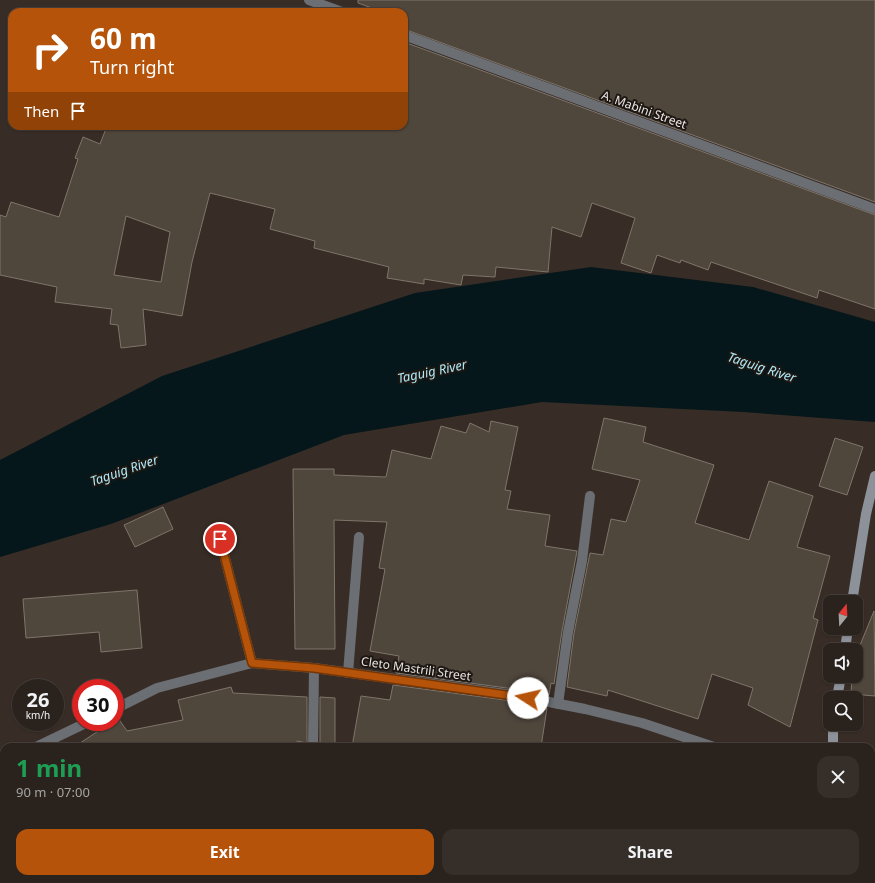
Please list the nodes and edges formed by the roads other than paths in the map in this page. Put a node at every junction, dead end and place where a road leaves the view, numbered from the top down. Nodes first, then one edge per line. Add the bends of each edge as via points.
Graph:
1 (309, 0) edge
2 (331, 8) edge
3 (408, 36) edge
4 (875, 209) edge
5 (875, 476) edge
6 (590, 496) dead end
7 (359, 537) dead end
8 (220, 539) dead end
9 (853, 595) edge
10 (252, 663) junction
11 (314, 668) junction
12 (348, 673) junction
13 (124, 704) edge
14 (558, 704) junction
15 (72, 730) edge
16 (833, 731) edge
17 (44, 743) edge
18 (313, 743) edge
19 (702, 743) edge
20 (833, 743) edge

1 - 2 street
3 - 4 street, A. Mabini Street
5 - 9 main road
6 - 14 street
7 - 12 street
8 - 10 street
10 - 11 street, Cleto Mastrili Street
10 - 13 street, Cleto Mastrili Street via 157,688
11 - 12 street, Cleto Mastrili Street
11 - 18 street
12 - 14 street, Cleto Mastrili Street
14 - 19 street, Cleto Mastrili Street via 642,723
15 - 17 street
16 - 20 main road

